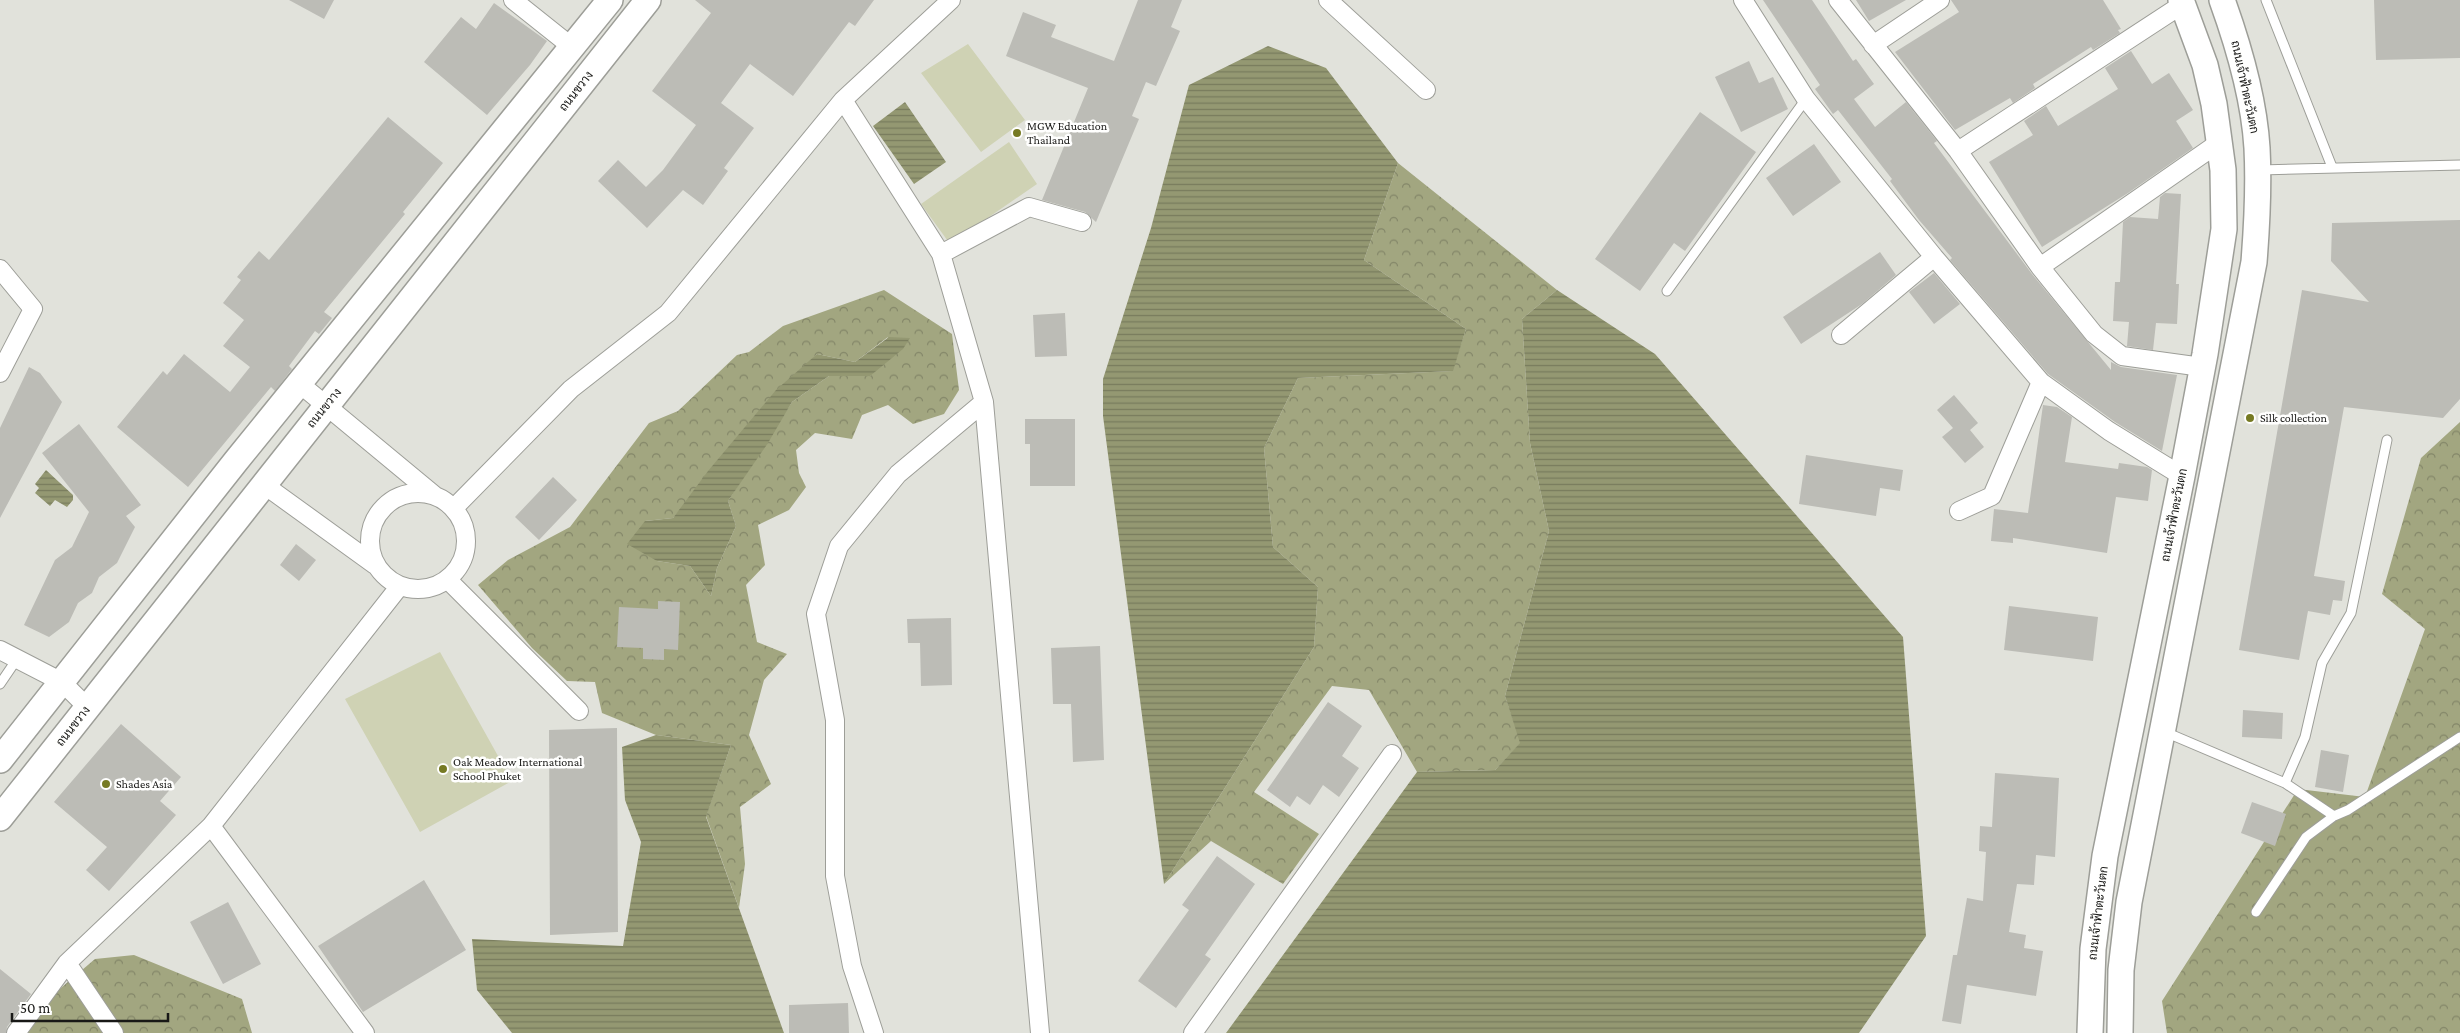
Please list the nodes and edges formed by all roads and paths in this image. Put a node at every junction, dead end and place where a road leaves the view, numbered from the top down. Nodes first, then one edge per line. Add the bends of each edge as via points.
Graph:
1 (513, 0) edge
2 (610, 0) edge
3 (648, 0) edge
4 (951, 0) edge
5 (1328, 0) edge
6 (1743, 0) edge
7 (1838, 0) edge
8 (1940, 0) edge
9 (2222, 0) edge
10 (2266, 0) edge
11 (2182, 2) edge
12 (1874, 45) junction
13 (572, 47) junction
14 (1426, 90) dead end
15 (1806, 99) junction
16 (843, 100) junction
17 (2220, 142) junction
18 (1958, 151) junction
19 (2460, 164) edge
20 (2332, 167) junction
21 (2258, 170) junction
22 (1082, 222) dead end
23 (941, 254) junction
24 (1934, 257) junction
25 (2040, 266) junction
26 (0, 269) edge
27 (1667, 291) dead end
28 (1842, 335) dead end
29 (2202, 368) junction
30 (0, 373) edge
31 (2041, 382) junction
32 (300, 384) junction
33 (984, 402) junction
34 (326, 406) junction
35 (2387, 440) dead end
36 (2182, 476) junction
37 (263, 484) junction
38 (434, 495) junction
39 (454, 508) junction
40 (1959, 511) dead end
41 (375, 564) junction
42 (448, 580) junction
43 (399, 587) junction
44 (0, 650) edge
45 (17, 659) junction
46 (62, 682) junction
47 (0, 684) edge
48 (88, 708) junction
49 (579, 711) dead end
50 (2162, 731) junction
51 (2460, 737) edge
52 (1392, 754) dead end
53 (0, 760) edge
54 (2285, 783) junction
55 (2334, 816) junction
56 (0, 818) edge
57 (211, 826) junction
58 (2256, 912) dead end
59 (67, 963) junction
60 (16, 1033) edge
61 (114, 1033) edge
62 (365, 1033) edge
63 (874, 1033) edge
64 (1040, 1033) edge
65 (1193, 1033) edge
66 (2090, 1033) edge
67 (2120, 1033) edge

1 - 13 street
2 - 13 main road
3 - 34 main road, ถนนขวาง
4 - 16 street
5 - 14 street
6 - 15 street
7 - 12 street
8 - 12 street
9 - 21 main road, ถนนเจ้าฟ้าตะวันตก via 2246,84
10 - 20 lane
11 - 17 main road, ถนนเจ้าฟ้าตะวันตก via 2205,65
11 - 18 street
12 - 18 street
13 - 32 main road
15 - 24 street
15 - 27 lane
16 - 23 street
16 - 39 street via 668,313 571,389
17 - 25 street
17 - 29 main road, ถนนเจ้าฟ้าตะวันตก via 2224,230
18 - 25 street
19 - 20 lane
20 - 21 lane
21 - 50 main road, ถนนเจ้าฟ้าตะวันตก via 2254,262 2246,313
22 - 23 street via 1029,207
23 - 33 street
24 - 28 street
24 - 31 street
25 - 29 street via 2094,334 2122,356
26 - 30 street via 33,309
29 - 36 main road, ถนนเจ้าฟ้าตะวันตก
31 - 36 street via 2109,431
31 - 40 street via 1992,496
32 - 34 street
32 - 46 main road
33 - 63 street via 898,474 839,546 816,614 834,720 835,876 852,966
33 - 64 street
34 - 37 main road, ถนนขวาง
34 - 38 street
35 - 54 lane via 2351,613 2322,663 2305,737
36 - 66 main road, ถนนเจ้าฟ้าตะวันตก via 2104,866 2093,949
37 - 41 street
37 - 48 main road, ถนนขวาง
38 - 39 street
38 - 41 street via 406,494 389,502 378,513 371,529 370,548
39 - 42 street via 463,523 466,551
41 - 43 street
42 - 43 street via 434,588
42 - 49 street
43 - 57 street
44 - 45 street
45 - 46 street
45 - 47 lane
46 - 48 street
46 - 53 main road
48 - 56 main road, ถนนขวาง
50 - 54 lane
50 - 67 main road, ถนนเจ้าฟ้าตะวันตก via 2125,927
51 - 55 lane
52 - 65 street
54 - 55 lane
55 - 58 lane via 2306,837
57 - 59 street
57 - 62 street
59 - 60 street
59 - 61 street

